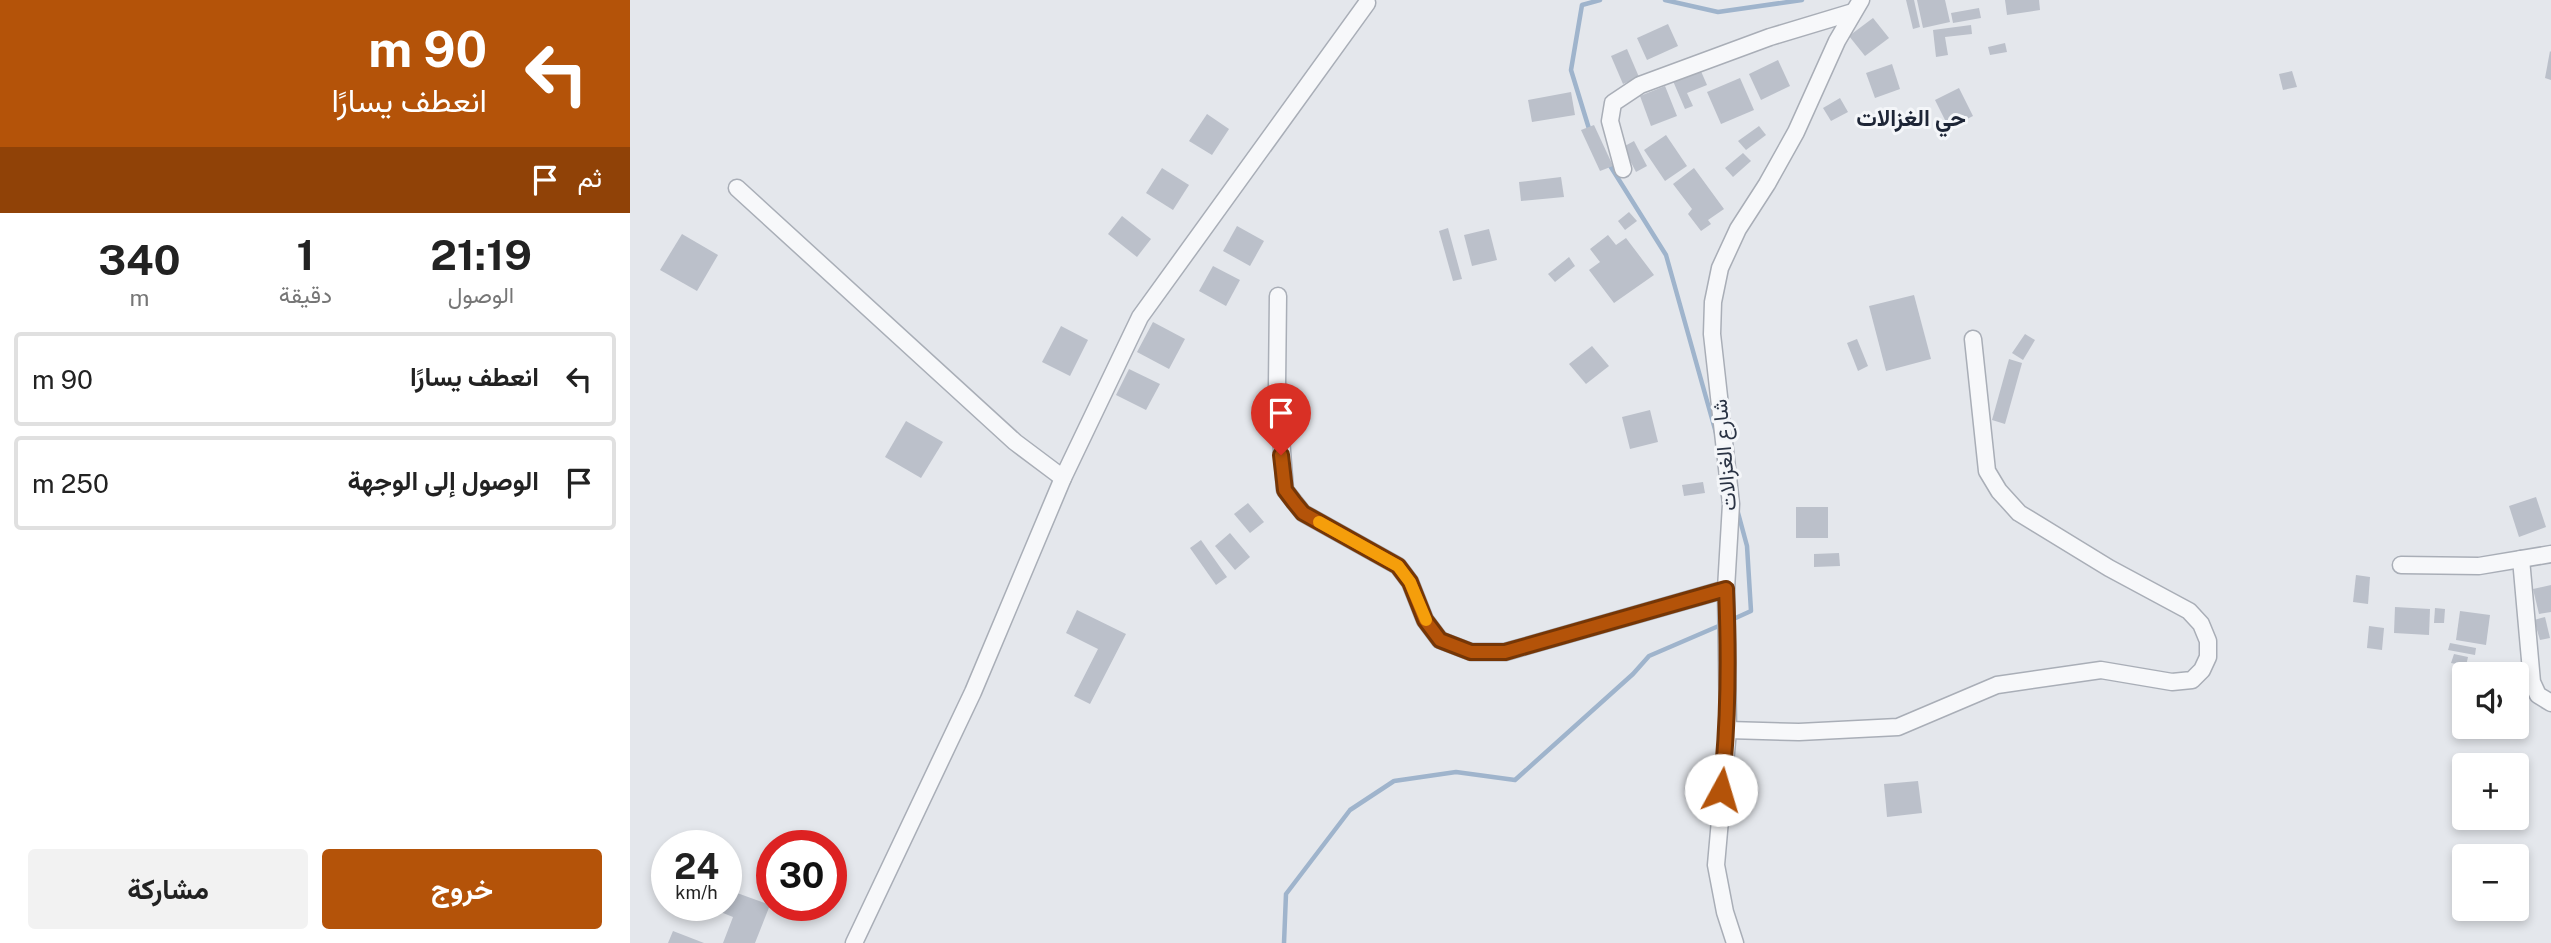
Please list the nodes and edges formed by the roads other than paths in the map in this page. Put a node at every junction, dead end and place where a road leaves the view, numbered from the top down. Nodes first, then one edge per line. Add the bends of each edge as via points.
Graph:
1 (1367, 3) dead end
2 (1857, 6) edge
3 (1623, 169) dead end
4 (737, 188) dead end
5 (1278, 296) dead end
6 (1973, 339) dead end
7 (1063, 478) junction
8 (2551, 554) edge
9 (2521, 559) junction
10 (2400, 565) dead end
11 (1726, 589) junction
12 (2551, 704) edge
13 (1728, 730) junction
14 (854, 943) edge
15 (1735, 943) edge

1 - 7 street via 1140,317
2 - 3 street via 1627,93 1613,103 1609,121
2 - 11 street, شارع الغزالات via 1796,132 1720,268 1712,334 1731,504
4 - 7 street via 1015,442
5 - 11 street via 1277,386 1285,490 1303,513 1398,566 1440,640 1471,652 1505,652
6 - 13 street via 1987,471 1999,491 2019,513 2189,611 2208,641 2202,670 2192,680 2172,682 2101,670 1997,685 1898,727
7 - 14 street via 973,692
8 - 9 street
9 - 10 street via 2479,566
9 - 12 street via 2532,682 2538,695
11 - 13 street, شارع الغزالات
13 - 15 street, شارع الغزالات via 1716,865

